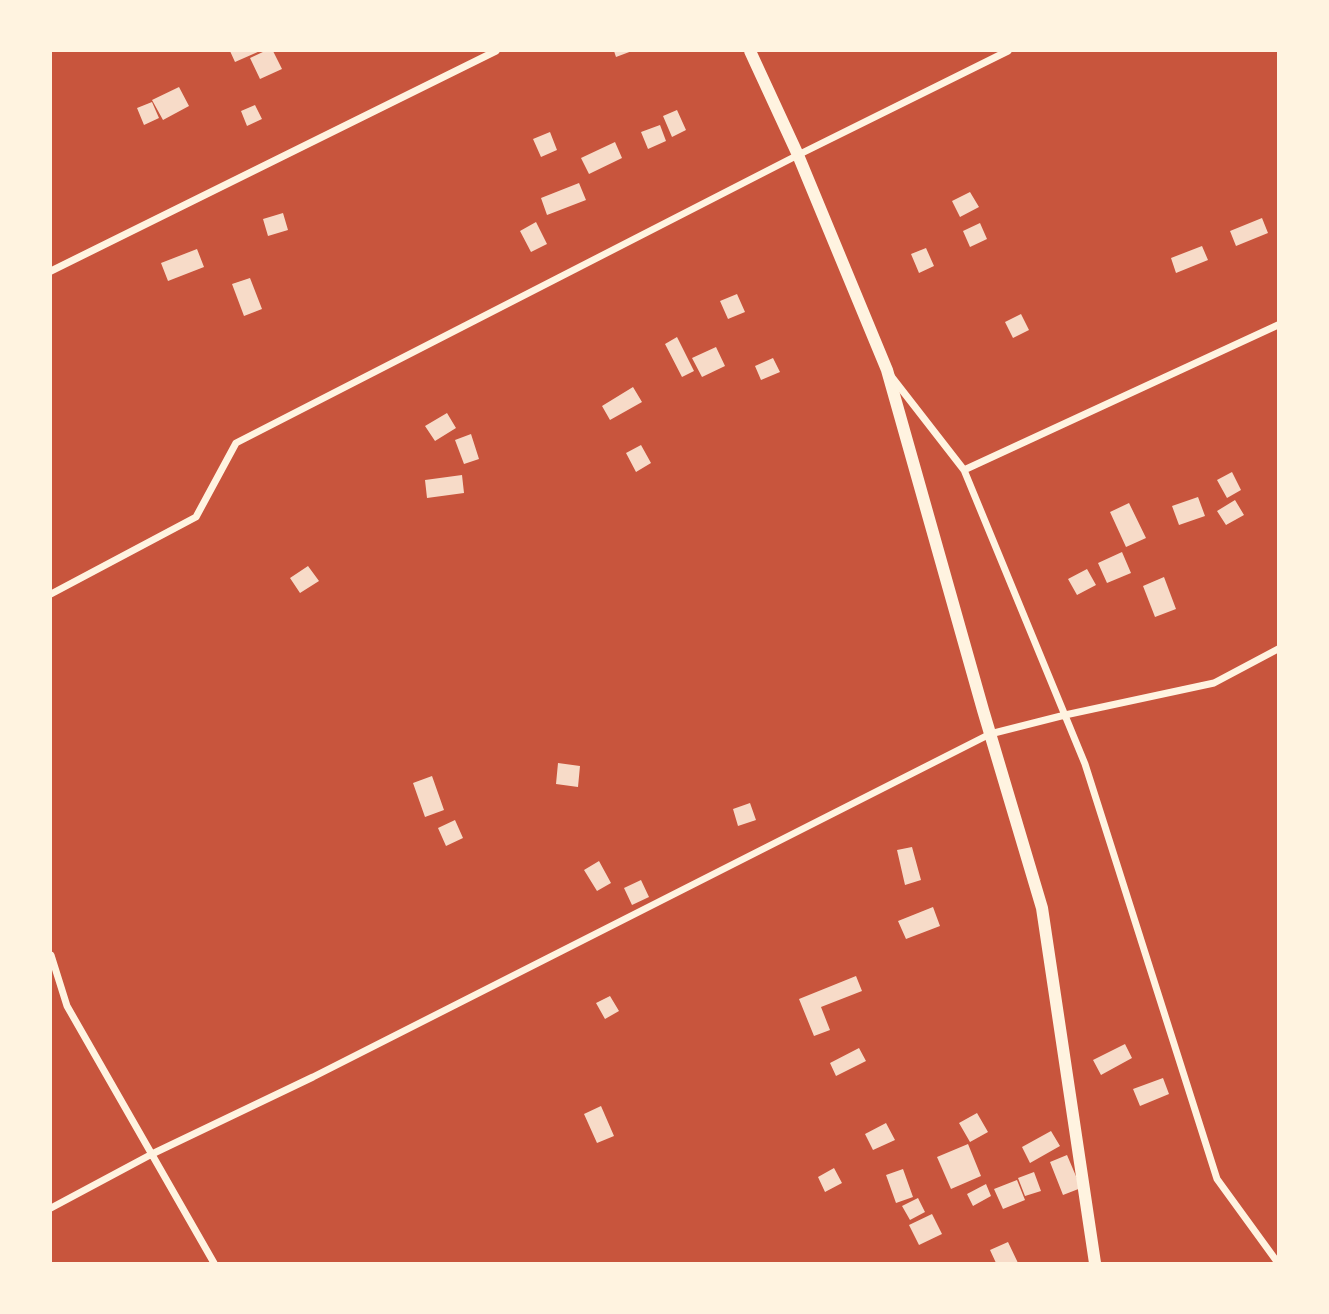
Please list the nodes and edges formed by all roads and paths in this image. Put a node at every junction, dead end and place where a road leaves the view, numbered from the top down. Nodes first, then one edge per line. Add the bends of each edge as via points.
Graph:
1 (496, 51) edge
2 (750, 51) edge
3 (1008, 51) edge
4 (798, 155) junction
5 (51, 271) edge
6 (1278, 325) edge
7 (887, 370) junction
8 (964, 470) junction
9 (51, 594) edge
10 (1278, 649) edge
11 (1065, 715) junction
12 (990, 734) junction
13 (51, 955) edge
14 (152, 1154) junction
15 (51, 1208) edge
16 (214, 1263) edge
17 (1095, 1263) edge
18 (1278, 1263) edge

1 - 5 street
2 - 4 street
3 - 4 street
4 - 7 street
4 - 9 street via 236,443 197,517
6 - 8 street
7 - 8 street
7 - 12 street
8 - 11 street
10 - 11 street via 1214,683
11 - 12 street
11 - 18 street via 1085,764 1217,1179
12 - 14 street
12 - 17 street via 1042,908
13 - 14 street via 68,1006
14 - 15 street
14 - 16 street

